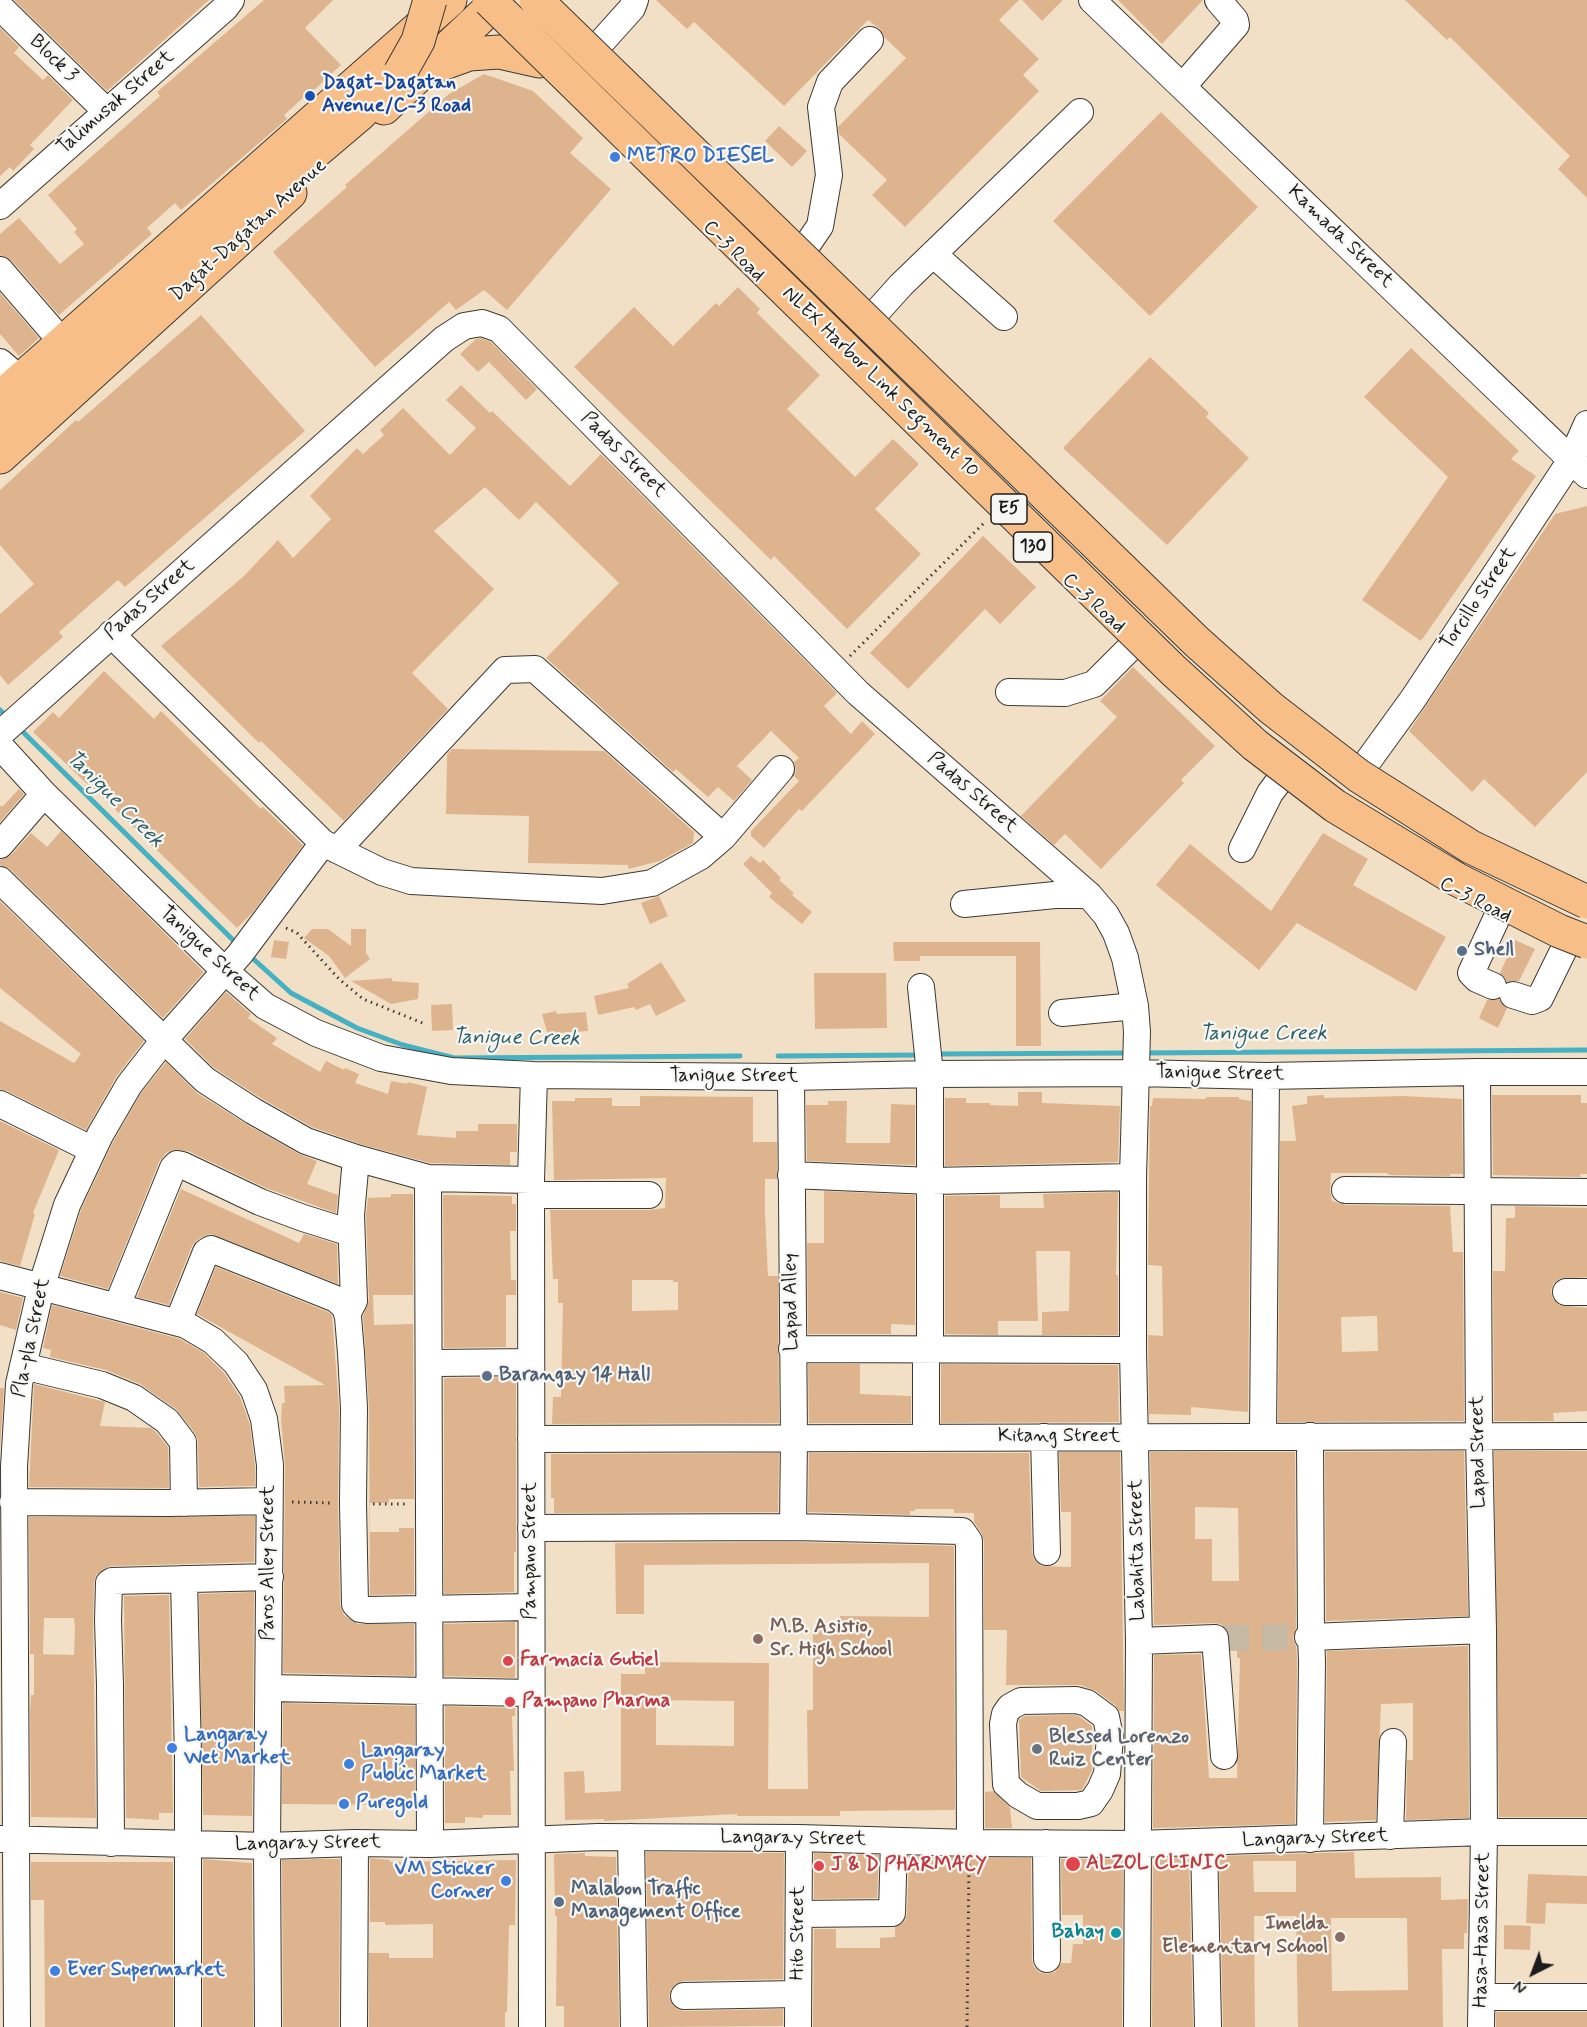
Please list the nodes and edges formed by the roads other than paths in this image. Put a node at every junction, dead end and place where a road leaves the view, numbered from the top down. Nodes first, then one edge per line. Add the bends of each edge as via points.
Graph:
1 (231, 0) edge
2 (419, 0) edge
3 (430, 0) edge
4 (450, 0) edge
5 (536, 0) edge
6 (548, 0) edge
7 (635, 0) edge
8 (1092, 0) edge
9 (1218, 0) edge
10 (487, 3) edge
11 (0, 8) edge
12 (870, 40) dead end
13 (401, 43) junction
14 (597, 47) junction
15 (539, 60) junction
16 (426, 69) junction
17 (1183, 86) junction
18 (106, 111) junction
19 (1080, 112) dead end
20 (0, 206) edge
21 (805, 248) junction
22 (933, 254) junction
23 (0, 270) edge
24 (874, 315) junction
25 (1004, 317) dead end
26 (63, 344) junction
27 (7, 380) edge
28 (0, 424) edge
29 (1587, 424) edge
30 (0, 457) edge
31 (1579, 467) edge
32 (111, 634) junction
33 (1135, 643) junction
34 (1009, 692) dead end
35 (1, 747) edge
36 (1363, 768) junction
37 (781, 769) dead end
38 (1282, 777) junction
39 (44, 794) junction
40 (723, 837) junction
41 (0, 845) edge
42 (330, 847) junction
43 (1242, 849) dead end
44 (0, 880) edge
45 (1586, 894) edge
46 (1089, 895) junction
47 (964, 904) dead end
48 (1499, 913) junction
49 (1580, 947) edge
50 (225, 972) junction
51 (921, 987) dead end
52 (1135, 1006) junction
53 (1062, 1013) dead end
54 (164, 1040) junction
55 (1136, 1067) junction
56 (1477, 1071) junction
57 (1587, 1072) edge
58 (930, 1074) junction
59 (534, 1075) junction
60 (1266, 1076) junction
61 (791, 1077) junction
62 (0, 1104) edge
63 (93, 1150) junction
64 (356, 1158) junction
65 (791, 1175) junction
66 (1133, 1177) junction
67 (428, 1178) junction
68 (931, 1181) junction
69 (531, 1188) junction
70 (1344, 1190) dead end
71 (1478, 1191) junction
72 (1587, 1192) edge
73 (649, 1195) dead end
74 (351, 1233) junction
75 (0, 1276) edge
76 (41, 1288) junction
77 (117, 1306) junction
78 (347, 1314) junction
79 (178, 1322) junction
80 (792, 1349) junction
81 (928, 1350) junction
82 (1134, 1350) junction
83 (531, 1362) junction
84 (437, 1363) dead end
85 (23, 1366) junction
86 (1263, 1436) junction
87 (1310, 1436) junction
88 (1479, 1436) junction
89 (1587, 1436) edge
90 (794, 1437) junction
91 (926, 1437) junction
92 (1044, 1437) junction
93 (1136, 1437) junction
94 (531, 1439) junction
95 (7, 1467) edge
96 (269, 1501) junction
97 (13, 1502) junction
98 (184, 1503) junction
99 (793, 1527) junction
100 (531, 1528) junction
101 (1047, 1552) dead end
102 (270, 1576) junction
103 (184, 1579) junction
104 (531, 1607) junction
105 (429, 1610) junction
106 (1483, 1630) junction
107 (1309, 1637) junction
108 (1139, 1641) junction
109 (269, 1688) junction
110 (430, 1692) junction
111 (531, 1693) junction
112 (1393, 1742) dead end
113 (1224, 1756) dead end
114 (1037, 1806) junction
115 (1484, 1832) junction
116 (1587, 1832) edge
117 (1390, 1836) junction
118 (631, 1837) junction
119 (799, 1838) junction
120 (7, 1839) edge
121 (531, 1839) junction
122 (1310, 1839) junction
123 (894, 1841) junction
124 (111, 1843) junction
125 (355, 1843) junction
126 (970, 1843) junction
127 (1204, 1843) junction
128 (187, 1844) junction
129 (430, 1844) junction
130 (1041, 1844) junction
131 (1138, 1845) junction
132 (267, 1846) junction
133 (799, 1914) junction
134 (8, 1931) edge
135 (1047, 1959) dead end
136 (798, 1995) junction
137 (684, 1996) dead end
138 (1482, 1997) junction
139 (1587, 1997) edge
140 (17, 2027) edge
141 (188, 2027) edge
142 (268, 2027) edge
143 (354, 2027) edge
144 (532, 2027) edge
145 (634, 2027) edge
146 (798, 2027) edge
147 (1137, 2027) edge
148 (1208, 2027) edge
149 (1481, 2027) edge

1 - 18 street, Talimusak Street
2 - 13 main road
3 - 28 main road, bridge via 418,41 400,73 359,115
4 - 13 main road, Dagat-Dagatan Avenue
5 - 45 main road, NLEX Harbor Link Segment 10 / E5, bridge via 1197,642 1271,708 1359,776 1472,847
6 - 14 main road
7 - 14 street
8 - 17 street, Kamada Street
9 - 17 street via 1236,25
10 - 15 main road, C-3 Road / 130
10 - 16 main road, Dagat-Dagatan Avenue
10 - 49 main road, NLEX Harbor Link Segment 10 / E5, bridge via 1173,670 1255,745 1335,806 1456,879 1559,931
11 - 18 street, Block 3
12 - 21 street via 830,82 821,107 829,175 820,226
13 - 26 main road, Dagat-Dagatan Avenue
14 - 21 main road
15 - 16 main road via 499,52 469,54
15 - 33 main road, C-3 Road / 130 via 996,512
16 - 30 main road, Dagat-Dagatan Avenue
17 - 31 street, Kamada Street
18 - 20 street, Talimusak Street
19 - 22 street
21 - 24 main road
22 - 24 street
22 - 25 street
23 - 26 street
24 - 36 main road via 1281,706
26 - 27 main road, Dagat-Dagatan Avenue
29 - 31 street, Torcillo Street
31 - 36 street, Torcillo Street
32 - 35 street, Padas Street
32 - 42 street
32 - 46 street, Padas Street via 444,339 464,326 482,323 499,329 834,670
33 - 34 street via 1094,684 1065,693
33 - 38 main road, C-3 Road / 130 via 1248,751
35 - 39 street, Tanigue Street
36 - 45 main road via 1479,839
37 - 40 street
38 - 43 street
38 - 48 main road, C-3 Road / 130 via 1335,819 1441,884
39 - 41 street
39 - 50 street, Tanigue Street
40 - 42 street via 701,856 652,883 602,891 411,881 382,873
40 - 42 street, Pla-pla Street via 535,669 505,670
42 - 50 street, Pla-pla Street
44 - 54 street
45 - 49 main road
46 - 47 street
46 - 52 street, Padas Street via 1116,933
48 - 49 main road, C-3 Road / 130
48 - 49 street via 1472,973 1503,991 1532,1001 1540,998
50 - 54 street, Pla-pla Street
50 - 59 street, Tanigue Street via 265,1006 316,1033 381,1058 451,1071
51 - 58 street
52 - 53 street
52 - 55 street, Padas Street
54 - 63 street, Pla-pla Street via 129,1085
54 - 64 street via 206,1080 253,1111 306,1141
55 - 58 street, Tanigue Street
55 - 60 street, Tanigue Street
55 - 66 street, Labahita Street
56 - 57 street, Tanigue Street
56 - 60 street, Tanigue Street
56 - 71 street, Lapad Street
58 - 61 street, Tanigue Street
58 - 68 street
59 - 61 street, Tanigue Street
59 - 69 street, Pampano Street
60 - 86 street
61 - 65 street, Lapad Alley
62 - 63 street
63 - 76 street, Pla-pla Street via 67,1205
64 - 67 street
64 - 74 street
65 - 68 street
65 - 80 street, Lapad Alley
66 - 68 street
66 - 82 street, Labahita Street
67 - 69 street
67 - 105 street
68 - 81 street
69 - 73 street
69 - 83 street, Pampano Street
70 - 71 street
71 - 72 street
71 - 88 street, Lapad Street
74 - 77 street via 260,1202 177,1164
74 - 78 street via 354,1301
75 - 76 street, Paros Alley Street
76 - 77 street, Paros Alley Street
76 - 85 street, Pla-pla Street
77 - 79 street, Paros Alley Street
78 - 79 street via 336,1299 211,1249 206,1252
78 - 105 street via 354,1408 357,1607
79 - 96 street, Paros Alley Street via 213,1341 236,1363 254,1390 264,1419 270,1464
80 - 81 street
80 - 90 street, Lapad Alley
81 - 82 street
81 - 91 street
82 - 93 street, Labahita Street
83 - 84 street
83 - 94 street, Pampano Street
85 - 95 street, Pla-pla Street
85 - 98 street via 102,1385 134,1398 167,1420 183,1442
86 - 87 street, Kitang Street
86 - 93 street, Kitang Street
87 - 88 street, Kitang Street
87 - 107 street
88 - 89 street, Kitang Street
88 - 106 street, Lapad Street
90 - 91 street, Kitang Street
90 - 94 street, Kitang Street
90 - 99 street, Lapad Alley
91 - 92 street, Kitang Street
92 - 93 street, Kitang Street
92 - 101 street
93 - 108 street, Labahita Street
94 - 100 street, Pampano Street
95 - 97 street, Pla-pla Street
96 - 98 street
96 - 102 street, Paros Alley Street
97 - 98 street
97 - 120 street, Pla-pla Street
99 - 100 street
99 - 126 street via 957,1529 968,1537
100 - 104 street, Pampano Street
102 - 103 street
102 - 109 street, Paros Alley Street
103 - 124 street via 109,1583
103 - 128 street
104 - 105 street
104 - 111 street, Pampano Street
105 - 110 street
106 - 107 street
106 - 115 street, Lapad Street
107 - 122 street
108 - 113 street via 1219,1638
108 - 131 street, Labahita Street
109 - 110 street
109 - 132 street, Paros Alley Street
110 - 111 street
110 - 129 street
111 - 121 street, Pampano Street
112 - 117 street
114 - 114 street via 1006,1784 1005,1714 1021,1701 1087,1703 1106,1718 1110,1737 1107,1774 1100,1790 1091,1803
114 - 130 street
115 - 116 street, Langaray Street
115 - 117 street, Langaray Street
115 - 138 street, Hasa-Hasa Street
117 - 122 street, Langaray Street
118 - 119 street, Langaray Street
118 - 121 street, Langaray Street
118 - 145 street
119 - 123 street, Langaray Street
119 - 133 street, Hito Street
120 - 124 street, Langaray Street
120 - 134 street, Pla-pla Street
121 - 129 street, Langaray Street
121 - 144 street, Pampano Street
122 - 127 street, Langaray Street
123 - 126 street, Langaray Street
123 - 133 street via 892,1913
124 - 128 street, Langaray Street
125 - 129 street, Langaray Street
125 - 132 street, Langaray Street
125 - 143 street
126 - 130 street, Langaray Street
127 - 131 street, Langaray Street
127 - 148 street
128 - 132 street, Langaray Street
128 - 141 street
130 - 131 street, Langaray Street
130 - 135 street
131 - 147 street, Labahita Street
132 - 142 street, Paros Alley Street
133 - 136 street, Hito Street
134 - 140 street, Pla-pla Street
136 - 137 street
136 - 146 street, Hito Street
138 - 139 street
138 - 149 street, Hasa-Hasa Street

